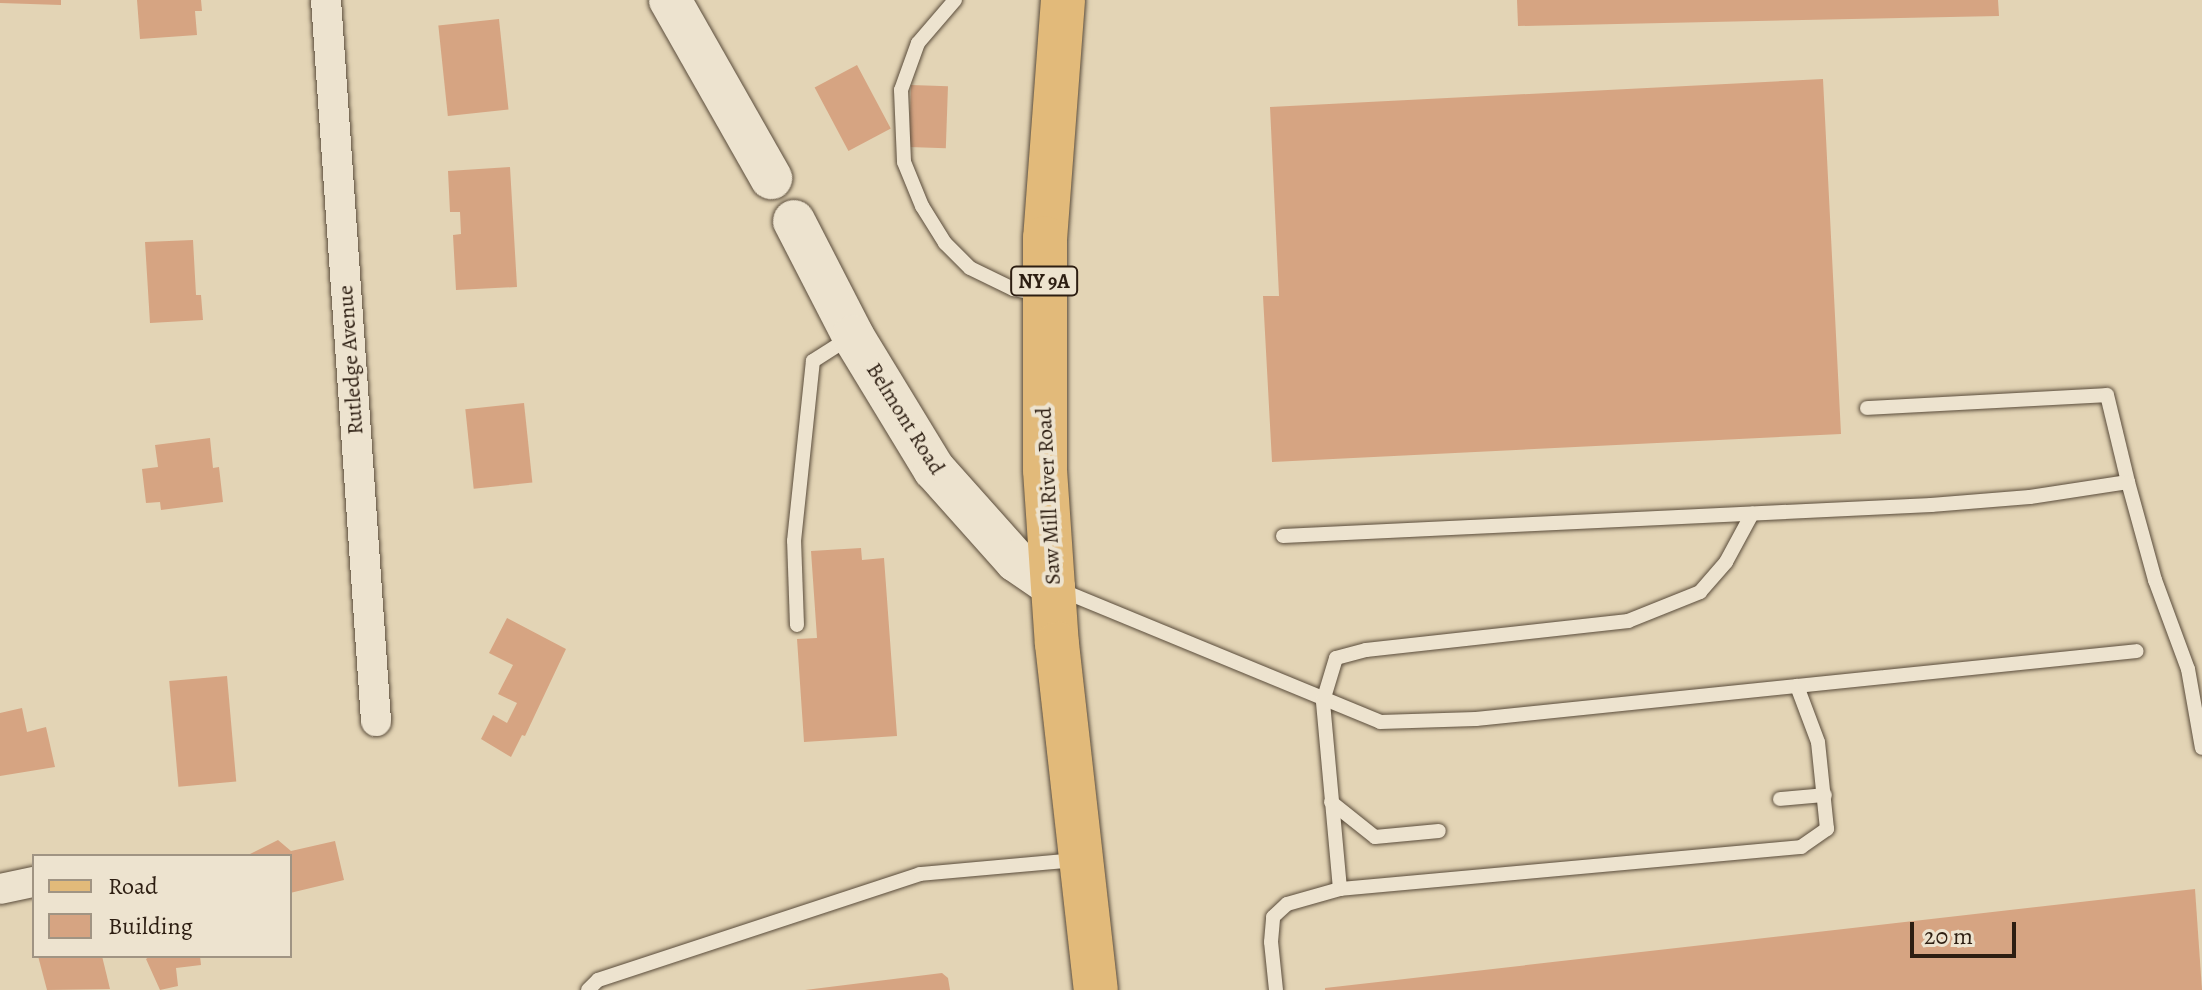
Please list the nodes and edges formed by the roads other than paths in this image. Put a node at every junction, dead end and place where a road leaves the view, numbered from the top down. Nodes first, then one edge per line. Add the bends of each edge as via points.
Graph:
1 (326, 0) edge
2 (670, 0) edge
3 (955, 0) edge
4 (1063, 0) edge
5 (771, 178) dead end
6 (794, 221) dead end
7 (1043, 294) junction
8 (853, 336) junction
9 (1867, 408) dead end
10 (2128, 482) junction
11 (1752, 514) junction
12 (1283, 536) dead end
13 (1054, 587) junction
14 (797, 625) dead end
15 (2137, 651) dead end
16 (1797, 686) junction
17 (1323, 701) junction
18 (376, 721) dead end
19 (2202, 748) edge
20 (1825, 795) junction
21 (1780, 799) dead end
22 (1331, 802) junction
23 (1439, 831) dead end
24 (1081, 859) junction
25 (32, 882) edge
26 (0, 889) edge
27 (1340, 889) junction
28 (588, 990) edge
29 (1096, 990) edge
30 (1276, 990) edge

1 - 18 street, Rutledge Avenue
2 - 5 street
3 - 7 lane via 918,43 901,90 904,162 945,243 970,268 1013,289
4 - 7 main road, Saw Mill River Road / NY 9A
6 - 8 street, Belmont Road
7 - 13 main road, Saw Mill River Road / NY 9A via 1045,455
8 - 13 street, Belmont Road via 934,469 1016,561
8 - 14 lane via 813,361 794,541
9 - 10 lane via 2107,395
10 - 11 lane via 1988,501
10 - 19 lane via 2155,580 2188,669
11 - 12 lane
11 - 17 lane via 1726,562 1700,592 1628,621 1336,658
13 - 17 lane
13 - 24 main road, Saw Mill River Road / NY 9A
15 - 16 lane
16 - 17 lane via 1476,719 1394,722
16 - 20 lane via 1818,742
17 - 22 lane
20 - 21 lane
20 - 27 lane via 1827,829 1801,847
22 - 23 lane via 1375,837
22 - 27 lane
24 - 28 lane via 920,874 598,980
24 - 29 main road, Saw Mill River Road / NY 9A
25 - 26 street
27 - 30 lane via 1287,904 1273,917

